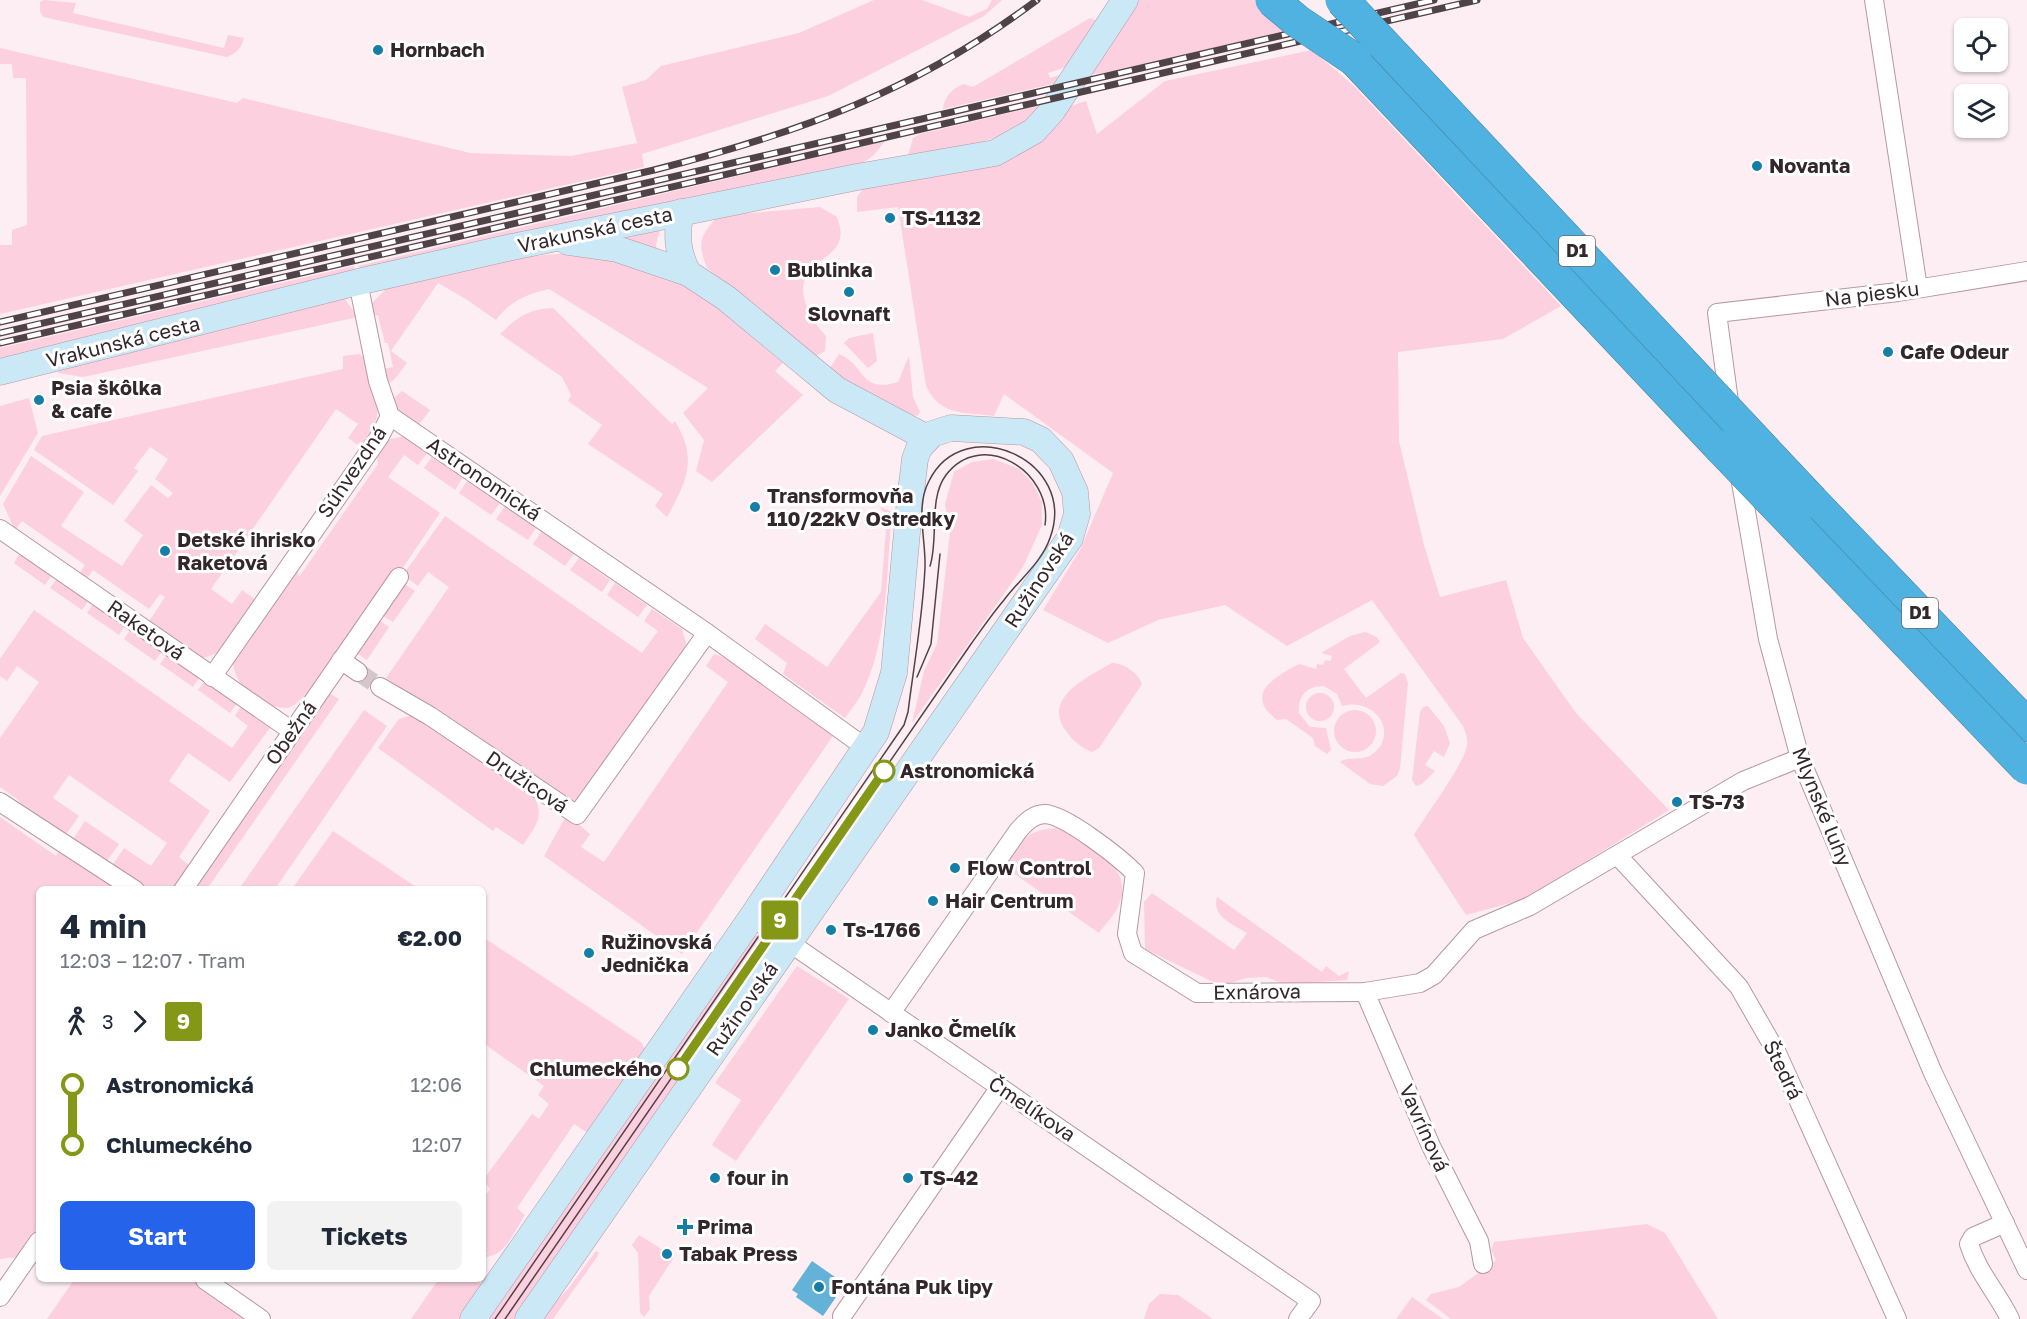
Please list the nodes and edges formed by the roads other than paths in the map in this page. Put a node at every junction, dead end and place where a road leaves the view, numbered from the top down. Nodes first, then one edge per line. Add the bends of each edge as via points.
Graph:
1 (1125, 0) edge
2 (1272, 0) edge
3 (1301, 0) edge
4 (1342, 0) edge
5 (1874, 0) edge
6 (1355, 60) junction
7 (681, 212) junction
8 (551, 239) junction
9 (2027, 271) edge
10 (688, 273) junction
11 (358, 282) junction
12 (1918, 288) junction
13 (1717, 313) joint
14 (0, 372) edge
15 (390, 416) junction
16 (927, 438) junction
17 (0, 529) edge
18 (399, 577) dead end
19 (707, 633) junction
20 (341, 660) junction
21 (358, 672) tunnel mouth
22 (212, 676) junction
23 (380, 687) tunnel mouth
24 (2027, 725) edge
25 (292, 731) junction
26 (866, 748) junction
27 (1800, 758) junction
28 (2027, 768) edge
29 (0, 802) edge
30 (1618, 856) junction
31 (129, 886) edge
32 (186, 886) edge
33 (752, 917) junction
34 (789, 942) junction
35 (1365, 992) junction
36 (891, 1013) junction
37 (1000, 1088) junction
38 (2005, 1223) junction
39 (36, 1245) edge
40 (1483, 1264) dead end
41 (2027, 1270) edge
42 (208, 1282) edge
43 (0, 1297) edge
44 (842, 1316) dead end
45 (261, 1319) edge
46 (473, 1319) edge
47 (528, 1319) edge
48 (1298, 1319) edge
49 (1897, 1319) edge
50 (2010, 1319) edge

1 - 7 street, Vrakunská cesta via 1058,104 1034,131 1010,147 979,158 857,177
2 - 6 highway, bridge
3 - 6 highway, D1, bridge
4 - 24 highway, D1, bridge
5 - 12 street
6 - 28 highway, D1, bridge
7 - 8 street, Vrakunská cesta
7 - 10 street via 678,249
8 - 10 street via 617,249
8 - 11 street, Vrakunská cesta
9 - 12 street, Na piesku
10 - 16 street via 726,298 837,390
11 - 14 street, Vrakunská cesta
11 - 15 street via 378,381
12 - 13 street, Na piesku
13 - 27 street, Mlynské luhy via 1768,639
15 - 19 street, Astronomická
15 - 22 street, Súhvezdná via 380,436
16 - 26 street via 915,459 894,673 883,715
16 - 34 street, Ružinovská via 951,428 1024,432 1041,440 1066,470 1076,500 1076,523 1070,538
17 - 22 street, Raketová
18 - 20 street, Obežná
19 - 23 street, Družicová via 577,815
19 - 26 street, Astronomická
20 - 21 street
20 - 25 street, Obežná
22 - 25 street, Raketová
25 - 32 street, Obežná
26 - 33 street
27 - 30 street via 1736,785
27 - 38 street, Mlynské luhy via 1933,1073
29 - 31 street
30 - 35 street via 1530,906 1474,930 1434,975 1420,983
30 - 49 street, Štedrá via 1739,987 1777,1053
33 - 34 street, Čmelíkova
33 - 46 street
34 - 36 street, Čmelíkova
34 - 47 street, Ružinovská
35 - 36 street, Exnárova via 1197,993 1133,952 1127,934 1135,873 1064,821 1046,814 1025,823
35 - 40 street, Vavrínová via 1431,1146 1479,1241
36 - 37 street, Čmelíkova
37 - 44 street
37 - 48 street, Čmelíkova via 1311,1301
38 - 41 street, Mlynské luhy
38 - 50 street via 1973,1237 1969,1244 1985,1281 2000,1296
39 - 43 street
42 - 45 street

